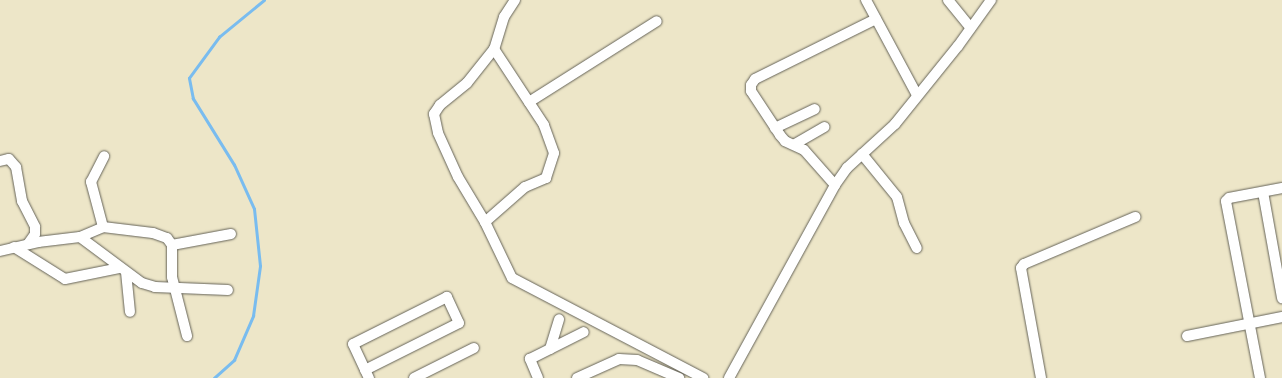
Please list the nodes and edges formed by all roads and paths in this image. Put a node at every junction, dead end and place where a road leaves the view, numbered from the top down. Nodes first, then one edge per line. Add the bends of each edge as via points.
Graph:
1 (515, 0) edge
2 (866, 0) edge
3 (948, 0) edge
4 (991, 0) edge
5 (876, 19) junction
6 (657, 21) dead end
7 (971, 28) junction
8 (494, 49) junction
9 (917, 96) junction
10 (529, 102) junction
11 (816, 109) dead end
12 (825, 127) dead end
13 (774, 128) junction
14 (795, 144) junction
15 (862, 154) junction
16 (104, 156) dead end
17 (0, 161) edge
18 (834, 185) junction
19 (1282, 188) edge
20 (1263, 192) junction
21 (1135, 217) dead end
22 (485, 222) junction
23 (103, 227) junction
24 (231, 234) dead end
25 (80, 237) junction
26 (28, 244) junction
27 (172, 245) junction
28 (14, 247) junction
29 (917, 248) dead end
30 (0, 251) edge
31 (122, 270) junction
32 (174, 288) junction
33 (228, 290) dead end
34 (1282, 298) edge
35 (130, 312) dead end
36 (1282, 317) edge
37 (559, 319) dead end
38 (1251, 324) junction
39 (584, 332) dead end
40 (187, 336) dead end
41 (1187, 336) dead end
42 (474, 348) dead end
43 (550, 349) junction
44 (367, 374) edge
45 (414, 378) edge
46 (538, 378) edge
47 (577, 378) edge
48 (679, 378) edge
49 (703, 378) edge
50 (729, 378) edge
51 (1041, 378) edge
52 (1260, 378) edge

1 - 8 street via 504,17
2 - 5 street
3 - 7 street
4 - 7 street
5 - 9 street
5 - 13 street via 755,80 751,91
6 - 10 street
7 - 9 street
8 - 10 street
8 - 22 street via 467,84 440,105 434,114 435,126 444,149 464,189
9 - 15 street via 895,124
10 - 22 street via 553,145 550,169 546,178 525,187
11 - 13 street
12 - 14 street
13 - 14 street via 785,141
14 - 18 street
15 - 18 street
15 - 29 street via 897,196 904,223
16 - 23 street via 91,182
17 - 26 street via 9,159 16,167 22,201 35,227 35,234
18 - 50 street
19 - 20 street
20 - 34 street
20 - 38 street via 1229,198 1226,201
21 - 51 street via 1024,264 1021,268
22 - 49 street via 512,278
23 - 25 street
23 - 27 street via 153,233 167,238
24 - 27 street
25 - 26 street
25 - 31 street
26 - 28 street
27 - 32 street via 170,254
28 - 30 street
28 - 31 street via 65,279
31 - 32 street via 142,283
31 - 35 street
32 - 33 street
32 - 40 street
36 - 38 street
37 - 43 street
38 - 41 street
38 - 52 street
39 - 43 street
42 - 45 street
43 - 46 street via 530,359
44 - 44 street via 353,344 446,297 460,323
47 - 48 street via 619,359 637,360

